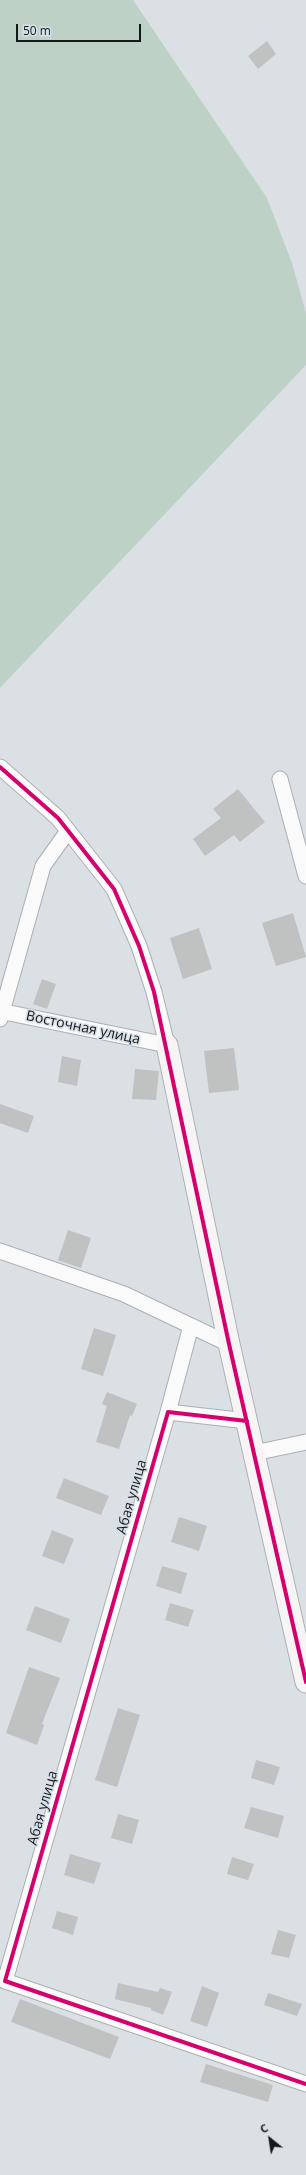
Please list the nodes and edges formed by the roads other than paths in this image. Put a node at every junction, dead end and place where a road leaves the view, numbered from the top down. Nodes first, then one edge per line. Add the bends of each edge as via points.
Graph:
1 (0, 767) edge
2 (280, 779) dead end
3 (68, 831) junction
4 (306, 876) edge
5 (1, 1013) edge
6 (167, 1045) junction
7 (0, 1251) edge
8 (191, 1326) junction
9 (229, 1344) junction
10 (168, 1412) junction
11 (247, 1421) junction
12 (306, 1442) edge
13 (254, 1453) junction
14 (306, 1682) edge
15 (306, 2084) edge

1 - 3 street via 58,818
2 - 4 street
3 - 5 street via 43,866
3 - 6 street via 114,889 139,946
5 - 6 street, Восточная улица
6 - 9 street
7 - 8 street via 124,1294
8 - 9 street
8 - 10 street
9 - 11 street
10 - 11 street
10 - 15 street, Абая улица via 5,1981
11 - 13 street
12 - 13 street
13 - 14 street

